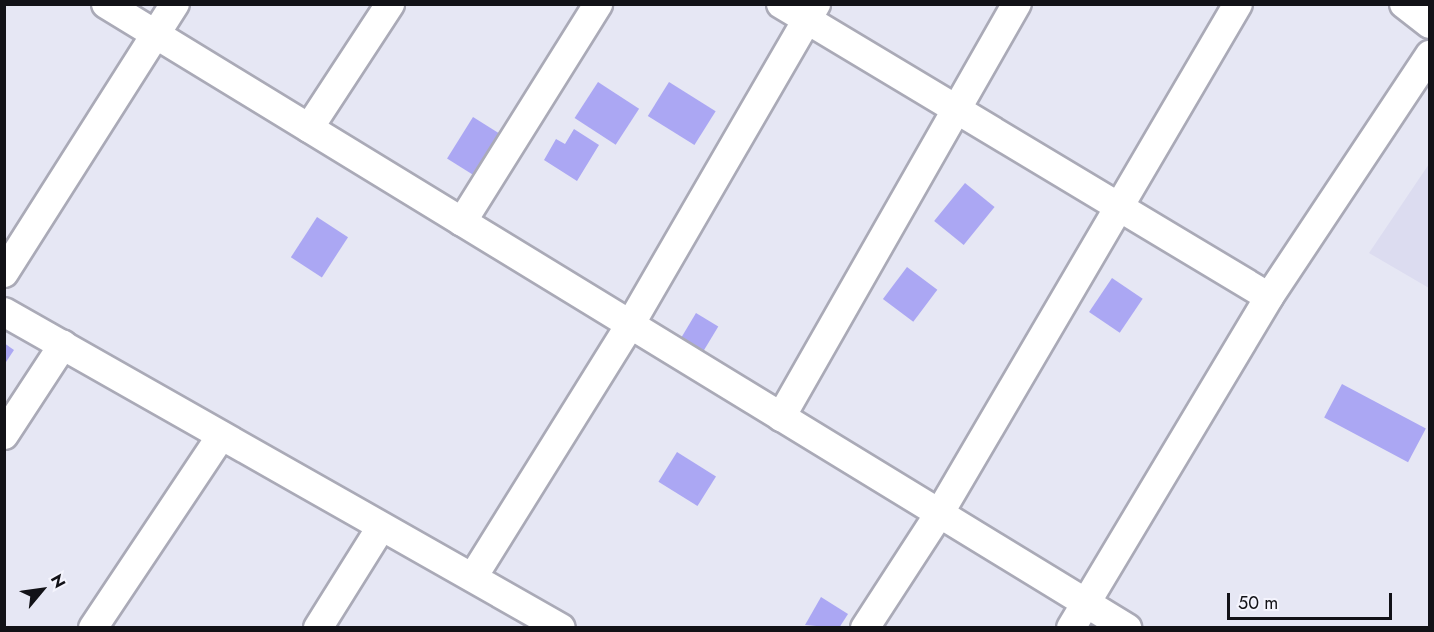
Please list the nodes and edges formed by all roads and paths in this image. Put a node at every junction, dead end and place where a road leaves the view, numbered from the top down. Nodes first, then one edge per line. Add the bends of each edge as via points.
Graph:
1 (106, 4) edge
2 (175, 4) edge
3 (390, 4) edge
4 (598, 4) edge
5 (781, 4) edge
6 (1017, 4) edge
7 (1238, 4) edge
8 (1404, 4) edge
9 (811, 12) edge
10 (1430, 24) edge
11 (156, 35) junction
12 (1430, 55) edge
13 (959, 110) junction
14 (309, 128) junction
15 (1121, 207) junction
16 (462, 222) junction
17 (4, 273) edge
18 (1269, 297) junction
19 (4, 312) edge
20 (630, 325) junction
21 (63, 345) junction
22 (781, 417) junction
23 (4, 435) edge
24 (220, 436) junction
25 (939, 514) junction
26 (381, 527) junction
27 (473, 577) junction
28 (1085, 603) junction
29 (526, 619) edge
30 (93, 627) edge
31 (318, 627) edge
32 (561, 627) edge
33 (865, 627) edge
34 (1071, 627) edge
35 (1127, 627) edge

1 - 11 street
2 - 11 street
3 - 14 street
4 - 16 street
5 - 9 street
6 - 13 street
7 - 15 street
8 - 10 street
9 - 13 street
9 - 20 street
11 - 14 street
11 - 17 street
12 - 18 street
13 - 15 street
13 - 22 street
14 - 16 street via 377,166
15 - 18 street
15 - 25 street
16 - 20 street
18 - 28 street
19 - 21 street
20 - 22 street
20 - 27 street
21 - 23 street
21 - 24 street
22 - 25 street
24 - 26 street
24 - 30 street
25 - 28 street
25 - 33 street
26 - 27 street
26 - 31 street
27 - 29 street
28 - 34 street
28 - 35 street
29 - 32 street

